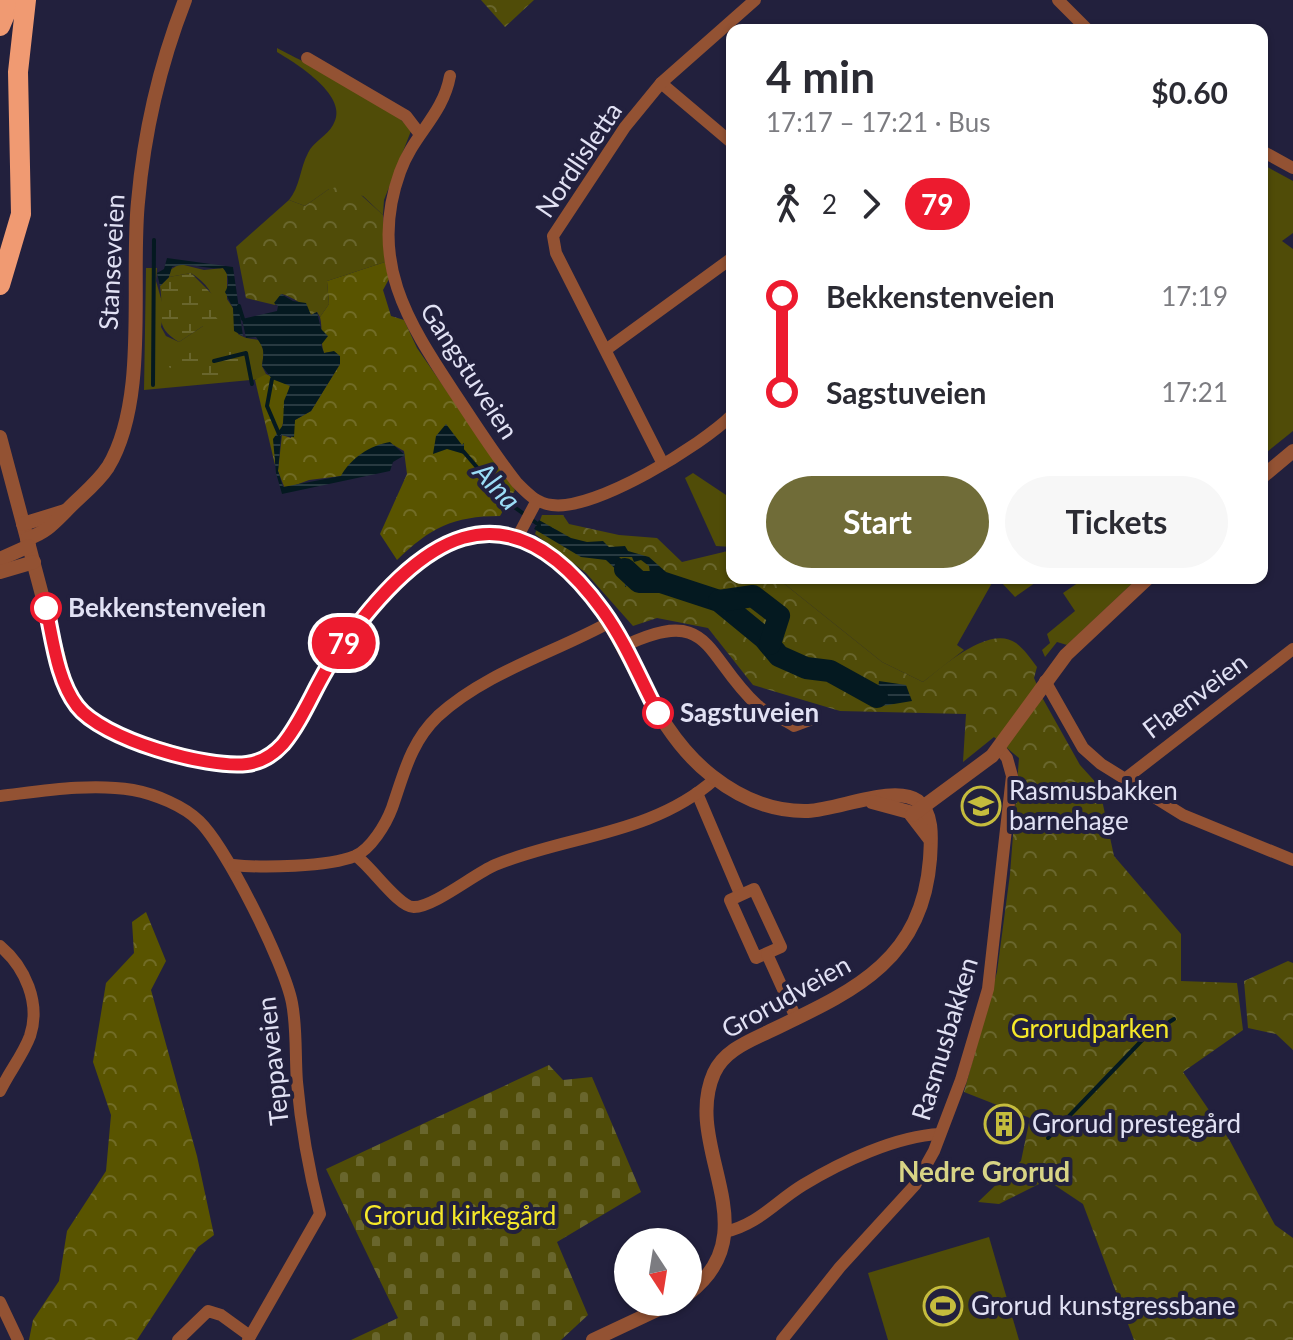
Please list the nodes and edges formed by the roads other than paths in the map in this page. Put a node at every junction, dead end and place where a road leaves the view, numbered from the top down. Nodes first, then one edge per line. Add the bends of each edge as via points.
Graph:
1 (11, 0) edge
2 (26, 0) edge
3 (185, 0) edge
4 (755, 0) edge
5 (1063, 2) edge
6 (728, 24) edge
7 (1083, 24) edge
8 (0, 26) edge
9 (726, 26) edge
10 (307, 58) dead end
11 (450, 76) dead end
12 (661, 83) junction
13 (419, 133) junction
14 (726, 138) edge
15 (1268, 154) edge
16 (1293, 168) edge
17 (726, 262) edge
18 (4, 267) edge
19 (607, 349) junction
20 (726, 419) edge
21 (0, 437) edge
22 (1293, 451) edge
23 (663, 464) junction
24 (1268, 472) edge
25 (534, 506) junction
26 (26, 536) junction
27 (517, 538) junction
28 (0, 559) edge
29 (34, 562) junction
30 (0, 572) edge
31 (1142, 584) edge
32 (610, 622) junction
33 (624, 646) junction
34 (1293, 649) edge
35 (1045, 681) junction
36 (810, 720) dead end
37 (999, 748) junction
38 (715, 779) junction
39 (1125, 779) junction
40 (697, 793) junction
41 (0, 796) edge
42 (918, 811) junction
43 (356, 856) junction
44 (1293, 860) edge
45 (233, 865) junction
46 (740, 894) junction
47 (0, 946) edge
48 (767, 954) junction
49 (796, 1018) junction
50 (0, 1091) edge
51 (940, 1134) junction
52 (725, 1232) junction
53 (702, 1280) edge
54 (0, 1302) edge
55 (644, 1316) edge
56 (249, 1338) edge
57 (18, 1340) edge
58 (178, 1340) edge
59 (593, 1340) edge
60 (782, 1340) edge

1 - 8 highway
2 - 18 highway via 18,72 22,187 18,233
3 - 26 street, Stanseveien via 163,64 140,184 129,409 107,468 66,511
4 - 6 street, Nordlisletta
5 - 7 street
9 - 12 street, Nordlisletta
10 - 13 street via 406,116
11 - 13 street, Gangstuveien via 443,103
12 - 14 street
12 - 19 street, Nordlisletta via 625,127 553,236 556,253
13 - 25 street, Gangstuveien via 400,170 390,223 388,255 400,301 422,344
15 - 16 street
17 - 19 street
19 - 23 street, Nordlisletta
20 - 23 street
21 - 26 street
22 - 24 street
23 - 25 street via 581,502
25 - 27 street
26 - 28 street
26 - 29 street
27 - 29 street via 492,532 465,534 424,555 339,649 283,744 261,760 241,764 204,760 137,741 80,711 66,685
27 - 32 street via 567,571
29 - 30 street
31 - 35 street
32 - 33 street
32 - 43 street via 493,680 438,717 412,751 386,821
33 - 36 street via 663,630 688,632 708,645 762,709 794,726
33 - 38 street via 668,728
34 - 39 street, Flaenveien
35 - 37 street
35 - 39 street via 1083,748
37 - 42 street
37 - 51 street, Rasmusbakken via 1012,776 996,939 985,1003
38 - 40 street
38 - 42 street via 748,799 787,810 820,810 897,794 916,799
39 - 44 street via 1203,824
40 - 43 street via 630,827 504,862 417,907 405,905
40 - 46 street
41 - 45 street via 80,788 134,790 161,798 197,819
42 - 49 street, Grorudveien via 929,820 929,868 901,946 861,985
43 - 45 street via 273,868
45 - 56 street, Teppaveien via 291,997 307,1165 320,1214
46 - 48 street via 730,900 756,958
46 - 48 street via 754,889 781,947
47 - 50 street via 23,973 34,1018
48 - 49 street
49 - 52 street, Grorudveien via 732,1051 711,1080 707,1109
51 - 52 street via 918,1135 835,1170 803,1185 760,1220
51 - 60 street, Rasmusbakken via 915,1185
52 - 53 street, Grorudveien via 712,1270
54 - 57 street
55 - 59 street
56 - 58 street via 208,1311

